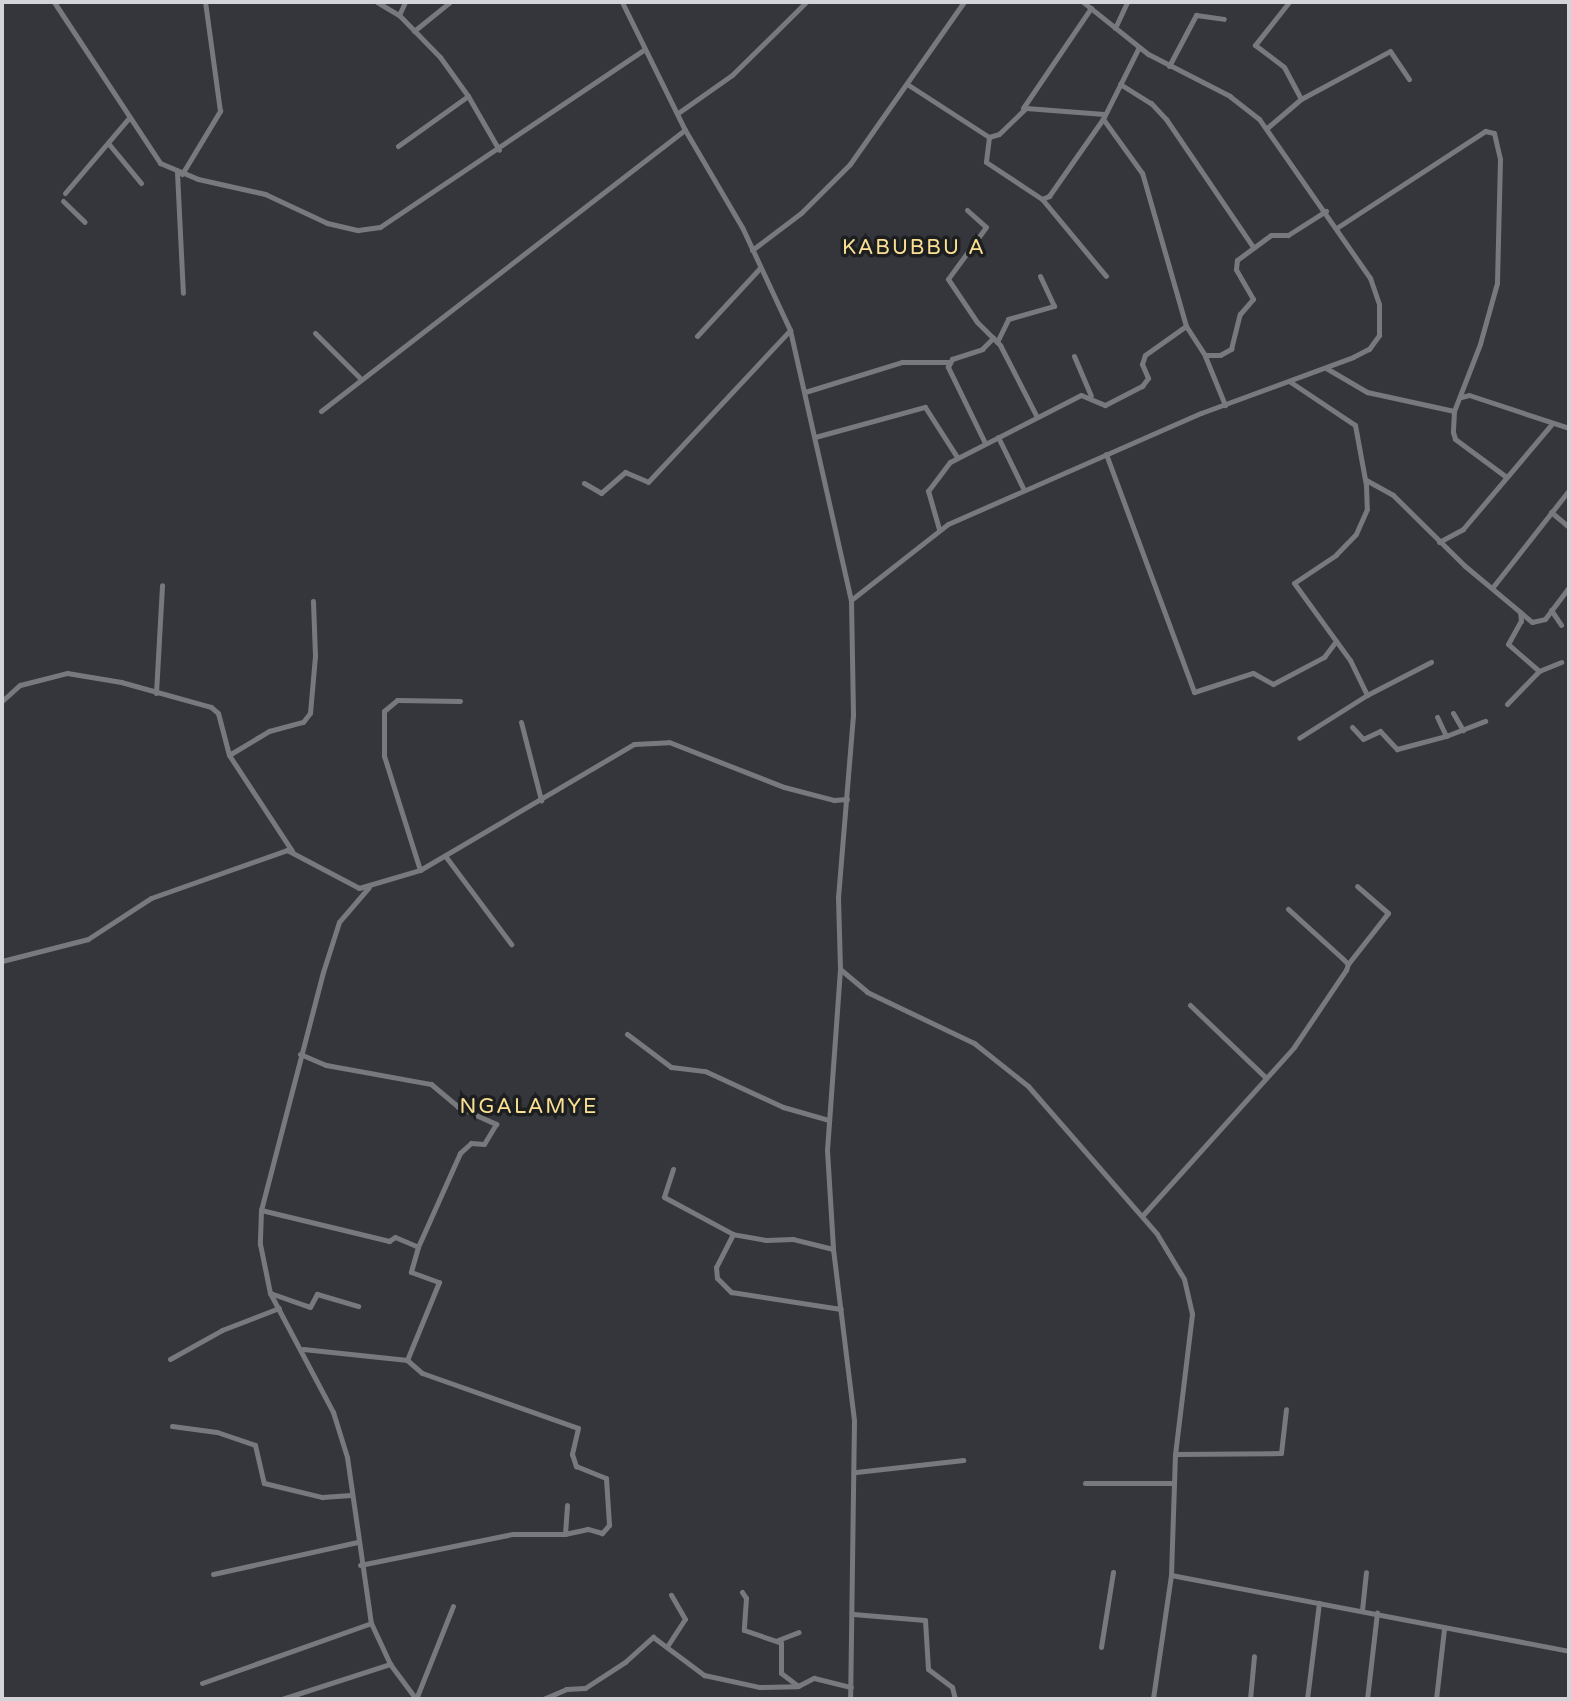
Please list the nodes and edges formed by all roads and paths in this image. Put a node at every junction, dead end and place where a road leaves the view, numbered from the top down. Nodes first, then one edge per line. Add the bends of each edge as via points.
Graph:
1 (54, 2) edge
2 (205, 2) edge
3 (377, 2) edge
4 (405, 2) edge
5 (450, 2) edge
6 (622, 2) edge
7 (806, 2) edge
8 (964, 2) edge
9 (1083, 2) edge
10 (1127, 2) edge
11 (1289, 2) edge
12 (1091, 8) junction
13 (399, 15) junction
14 (1224, 19) dead end
15 (1115, 28) junction
16 (414, 31) junction
17 (1139, 47) junction
18 (645, 49) junction
19 (1169, 66) junction
20 (1409, 79) dead end
21 (908, 84) junction
22 (1120, 84) junction
23 (468, 96) junction
24 (1300, 99) junction
25 (1023, 108) junction
26 (678, 113) junction
27 (1101, 118) junction
28 (128, 120) junction
29 (1267, 128) junction
30 (685, 130) junction
31 (999, 134) junction
32 (989, 137) junction
33 (108, 143) junction
34 (398, 146) dead end
35 (991, 146) junction
36 (499, 150) junction
37 (179, 173) junction
38 (141, 183) dead end
39 (1042, 199) junction
40 (967, 210) dead end
41 (1326, 211) junction
42 (85, 222) dead end
43 (1338, 227) junction
44 (1253, 247) junction
45 (752, 250) junction
46 (760, 268) junction
47 (1040, 276) dead end
48 (1106, 276) dead end
49 (183, 293) dead end
50 (1186, 326) junction
51 (790, 330) junction
52 (315, 333) dead end
53 (697, 336) dead end
54 (995, 340) junction
55 (1205, 355) junction
56 (1074, 356) dead end
57 (949, 362) junction
58 (1326, 368) junction
59 (360, 379) junction
60 (1289, 382) junction
61 (805, 392) junction
62 (1091, 396) junction
63 (1461, 397) junction
64 (1225, 405) junction
65 (321, 411) dead end
66 (1454, 411) junction
67 (1037, 417) junction
68 (1551, 425) junction
69 (1569, 428) edge
70 (815, 437) junction
71 (998, 437) junction
72 (985, 443) junction
73 (1106, 454) junction
74 (957, 457) junction
75 (1506, 476) junction
76 (1366, 480) junction
77 (584, 483) dead end
78 (1024, 490) junction
79 (1569, 490) edge
80 (1551, 512) junction
81 (1569, 527) edge
82 (939, 529) junction
83 (1439, 541) junction
84 (162, 585) dead end
85 (1569, 587) edge
86 (1492, 588) junction
87 (851, 600) junction
88 (313, 601) dead end
89 (1551, 610) junction
90 (1520, 612) junction
91 (1561, 625) dead end
92 (1336, 641) junction
93 (1432, 662) dead end
94 (1561, 662) dead end
95 (1539, 671) junction
96 (156, 693) junction
97 (1367, 695) junction
98 (2, 701) edge
99 (460, 701) dead end
100 (1507, 704) dead end
101 (1453, 713) dead end
102 (1437, 717) dead end
103 (1485, 721) dead end
104 (521, 722) dead end
105 (1352, 727) dead end
106 (1463, 730) junction
107 (1446, 736) junction
108 (1299, 738) dead end
109 (229, 755) junction
110 (847, 799) junction
111 (541, 800) junction
112 (292, 851) junction
113 (446, 857) junction
114 (420, 870) junction
115 (1357, 886) dead end
116 (369, 887) junction
117 (350, 894) junction
118 (1288, 909) dead end
119 (511, 944) dead end
120 (2, 961) edge
121 (1348, 964) junction
122 (841, 969) junction
123 (1190, 1005) dead end
124 (627, 1034) dead end
125 (300, 1054) junction
126 (1266, 1078) junction
127 (829, 1120) junction
128 (673, 1169) dead end
129 (261, 1210) junction
130 (1142, 1216) junction
131 (733, 1234) junction
132 (418, 1247) junction
133 (833, 1249) junction
134 (270, 1293) junction
135 (358, 1306) dead end
136 (279, 1308) junction
137 (841, 1309) junction
138 (303, 1349) junction
139 (170, 1359) dead end
140 (407, 1360) junction
141 (1286, 1409) dead end
142 (172, 1426) dead end
143 (1175, 1454) junction
144 (963, 1460) dead end
145 (856, 1472) junction
146 (1085, 1483) dead end
147 (1174, 1483) junction
148 (351, 1495) junction
149 (567, 1505) dead end
150 (565, 1534) junction
151 (357, 1542) junction
152 (360, 1565) junction
153 (1113, 1572) dead end
154 (1366, 1572) dead end
155 (213, 1574) dead end
156 (1171, 1575) junction
157 (742, 1592) dead end
158 (671, 1595) dead end
159 (1319, 1603) junction
160 (453, 1606) dead end
161 (1362, 1610) junction
162 (1377, 1613) junction
163 (853, 1614) junction
164 (371, 1623) junction
165 (1444, 1629) junction
166 (799, 1633) dead end
167 (778, 1640) junction
168 (668, 1645) junction
169 (1101, 1647) dead end
170 (1569, 1651) edge
171 (1254, 1656) dead end
172 (390, 1664) junction
173 (780, 1673) junction
174 (202, 1683) dead end
175 (798, 1686) junction
176 (776, 1688) junction
177 (851, 1688) junction
178 (282, 1699) edge
179 (416, 1699) edge
180 (543, 1699) edge
181 (850, 1699) edge
182 (956, 1699) edge
183 (1153, 1699) edge
184 (1250, 1699) edge
185 (1307, 1699) edge
186 (1367, 1699) edge
187 (1436, 1699) edge

1 - 28 street
2 - 37 street via 220,111
3 - 13 street
4 - 13 street
5 - 16 street
6 - 18 street
7 - 26 street via 732,75
8 - 21 street
9 - 12 street
10 - 15 street
11 - 24 street via 1255,45 1284,67
12 - 15 street
12 - 25 street
13 - 16 street
14 - 19 street via 1196,15
15 - 17 street
16 - 23 street
17 - 19 street
17 - 22 street
18 - 26 street
18 - 36 street
19 - 29 street via 1240,102
20 - 24 street via 1390,51
21 - 32 street
21 - 45 street via 821,195
22 - 27 street
22 - 44 street via 1151,103 1166,119
23 - 34 street
23 - 36 street
24 - 29 street
25 - 27 street
25 - 31 street
26 - 30 street
27 - 39 street via 1049,196
27 - 50 street via 1142,173
28 - 33 street
28 - 37 street via 160,163
29 - 41 street
30 - 45 street
30 - 59 street
31 - 32 street
31 - 35 street
32 - 35 street
33 - 38 street
33 - 42 street via 64,197
35 - 39 street via 986,158 990,166
36 - 37 street via 371,230 327,223 265,194
37 - 49 street
39 - 48 street
40 - 54 street via 986,228 947,277
41 - 43 street
41 - 44 street via 1288,235 1276,233
43 - 58 street via 1374,287 1381,328 1369,349
43 - 63 street via 1485,131 1494,133 1500,159 1497,283
44 - 55 street via 1236,262 1252,299 1240,314 1231,349
45 - 46 street
46 - 51 street
46 - 53 street
47 - 54 street via 1054,306 1008,319
50 - 55 street
50 - 62 street via 1144,355 1145,384 1105,405
51 - 61 street
51 - 77 street via 648,482 625,472 596,493
52 - 59 street
54 - 57 street
54 - 67 street
55 - 64 street
56 - 62 street
57 - 61 street via 902,362
57 - 72 street
58 - 60 street
58 - 66 street via 1375,395
59 - 65 street
60 - 64 street
60 - 76 street via 1356,425
61 - 70 street
62 - 67 street via 1082,395
63 - 66 street
63 - 68 street via 1469,395
64 - 73 street
66 - 75 street via 1455,439
67 - 71 street
68 - 69 street
68 - 75 street
70 - 74 street via 926,407
70 - 87 street
71 - 72 street
71 - 78 street
72 - 74 street
73 - 78 street
73 - 92 street via 1196,694 1253,673 1273,684 1324,657
74 - 82 street via 928,491
75 - 83 street via 1464,529
76 - 83 street via 1393,495
76 - 92 street via 1367,509 1356,534 1336,555 1294,583
78 - 82 street
79 - 80 street
80 - 81 street
80 - 86 street
82 - 87 street
83 - 86 street
84 - 96 street
85 - 89 street
86 - 90 street
87 - 110 street via 853,688
88 - 109 street via 310,713 303,722 269,731
89 - 90 street via 1537,624
89 - 91 street
90 - 95 street via 1508,644
92 - 97 street
93 - 97 street
94 - 95 street
95 - 100 street
96 - 98 street via 121,682 52,674 20,685
96 - 109 street via 211,707 218,713
97 - 108 street
99 - 114 street via 397,700 384,711 384,756
101 - 106 street
102 - 107 street
103 - 106 street
104 - 111 street
105 - 107 street via 1363,739 1381,731 1397,749
106 - 107 street
109 - 112 street
110 - 111 street via 818,797 706,754 650,741 619,749
110 - 122 street via 838,897
111 - 113 street
112 - 117 street
112 - 120 street via 151,898 88,939
113 - 114 street
113 - 119 street
114 - 116 street
115 - 121 street via 1388,913
116 - 117 street
116 - 117 street
117 - 125 street
118 - 121 street
121 - 126 street via 1308,1027
122 - 127 street
122 - 130 street via 867,992 995,1056 1028,1086
123 - 126 street
124 - 127 street via 671,1067 705,1071 783,1107
125 - 129 street
125 - 132 street via 326,1065 431,1084 458,1107 496,1124 484,1144 471,1143 460,1153
126 - 130 street
127 - 133 street
128 - 131 street via 664,1197
129 - 132 street via 389,1241 395,1237
129 - 134 street via 261,1262
130 - 143 street via 1170,1253 1189,1295 1192,1314
131 - 133 street via 793,1239
131 - 137 street via 716,1267 722,1286 731,1292
132 - 140 street via 411,1272 439,1282
133 - 137 street
134 - 135 street via 310,1307 317,1294
134 - 136 street
136 - 138 street
136 - 139 street via 222,1330
137 - 145 street
138 - 140 street
138 - 148 street via 348,1457
140 - 150 street via 422,1374 578,1428 572,1454 576,1466 606,1478 608,1525 602,1533 588,1529
141 - 143 street via 1281,1453
142 - 148 street via 217,1432 255,1445 264,1483 322,1497
143 - 147 street
144 - 145 street
145 - 163 street
146 - 147 street
147 - 156 street
148 - 151 street
149 - 150 street
150 - 152 street via 513,1534
151 - 152 street
151 - 155 street
152 - 164 street
153 - 169 street
154 - 161 street
156 - 159 street
156 - 183 street
157 - 167 street via 746,1598 744,1630
158 - 168 street via 685,1619
159 - 161 street
159 - 185 street
160 - 179 street
161 - 162 street
162 - 165 street
162 - 186 street
163 - 177 street
163 - 182 street via 925,1620 928,1669 952,1687
164 - 172 street
164 - 174 street
165 - 170 street
165 - 187 street
166 - 167 street
167 - 173 street
168 - 176 street via 704,1675
168 - 180 street via 653,1637 585,1688 566,1689
171 - 184 street
172 - 178 street
172 - 179 street
173 - 175 street
173 - 176 street
175 - 176 street
175 - 177 street via 814,1678
177 - 181 street

